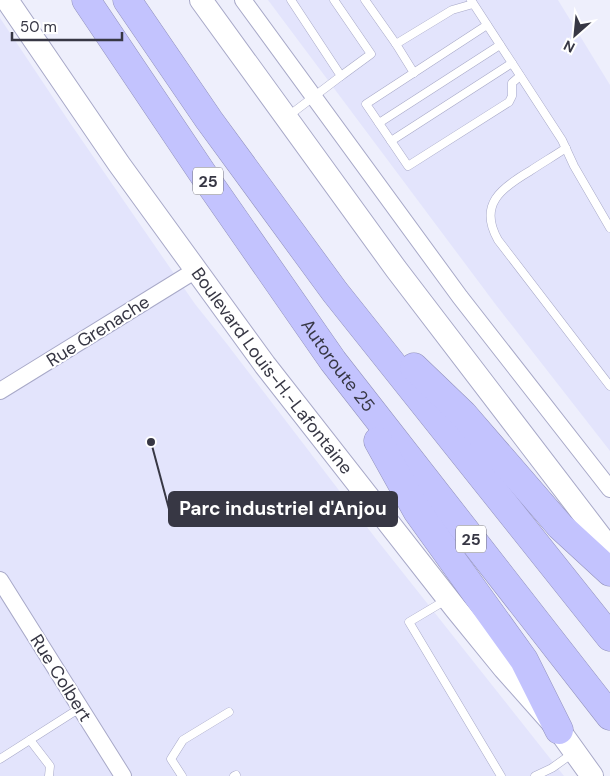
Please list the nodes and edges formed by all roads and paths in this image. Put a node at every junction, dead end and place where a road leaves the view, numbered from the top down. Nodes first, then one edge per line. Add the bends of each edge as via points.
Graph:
1 (7, 0) edge
2 (86, 0) edge
3 (127, 0) edge
4 (201, 0) edge
5 (243, 0) edge
6 (291, 0) edge
7 (334, 0) edge
8 (365, 0) edge
9 (472, 2) edge
10 (487, 25) junction
11 (396, 44) junction
12 (500, 45) junction
13 (512, 64) junction
14 (414, 73) junction
15 (341, 76) junction
16 (520, 76) junction
17 (313, 97) junction
18 (286, 118) junction
19 (379, 123) junction
20 (391, 141) junction
21 (566, 148) junction
22 (610, 228) edge
23 (196, 270) junction
24 (335, 292) junction
25 (333, 361) junction
26 (610, 386) edge
27 (0, 391) edge
28 (610, 489) edge
29 (610, 549) edge
30 (610, 572) edge
31 (0, 580) edge
32 (447, 599) junction
33 (610, 637) edge
34 (80, 708) junction
35 (229, 712) dead end
36 (610, 716) edge
37 (30, 740) junction
38 (567, 741) junction
39 (0, 759) edge
40 (49, 776) edge
41 (122, 776) edge
42 (182, 776) edge
43 (501, 776) edge
44 (534, 776) edge
45 (592, 776) edge

1 - 23 main road, Boulevard Louis-H.-Lafontaine
2 - 25 highway, Autoroute 25 / 25
3 - 24 highway, 25 via 208,120
4 - 18 main road
5 - 17 street
6 - 15 lane
7 - 15 lane via 371,54
8 - 11 lane
9 - 10 lane
9 - 11 lane via 452,10
10 - 12 lane
10 - 14 lane
11 - 14 lane
12 - 13 lane
12 - 19 lane
13 - 16 lane
13 - 20 lane
14 - 19 lane via 366,104
15 - 17 lane
16 - 20 lane via 512,83 509,102 408,166
16 - 21 lane
17 - 18 lane
17 - 28 street via 460,297
18 - 29 main road via 396,269
19 - 20 lane
21 - 22 lane
21 - 26 lane via 503,189 494,202 490,220 498,240
23 - 27 street, Rue Grenache
23 - 32 main road, Boulevard Louis-H.-Lafontaine
24 - 30 highway via 463,414 560,526
24 - 33 highway, 25
25 - 36 highway, Autoroute 25 / 25
25 - 38 highway via 417,511 524,660
31 - 34 street, Rue Colbert
32 - 38 main road, Boulevard Louis-H.-Lafontaine
32 - 43 lane via 409,622
34 - 37 lane
34 - 41 street, Rue Colbert
35 - 42 lane via 183,740 171,759
37 - 39 lane
37 - 40 lane via 50,766
38 - 44 lane via 552,768
38 - 45 main road, Boulevard Louis-H.-Lafontaine

